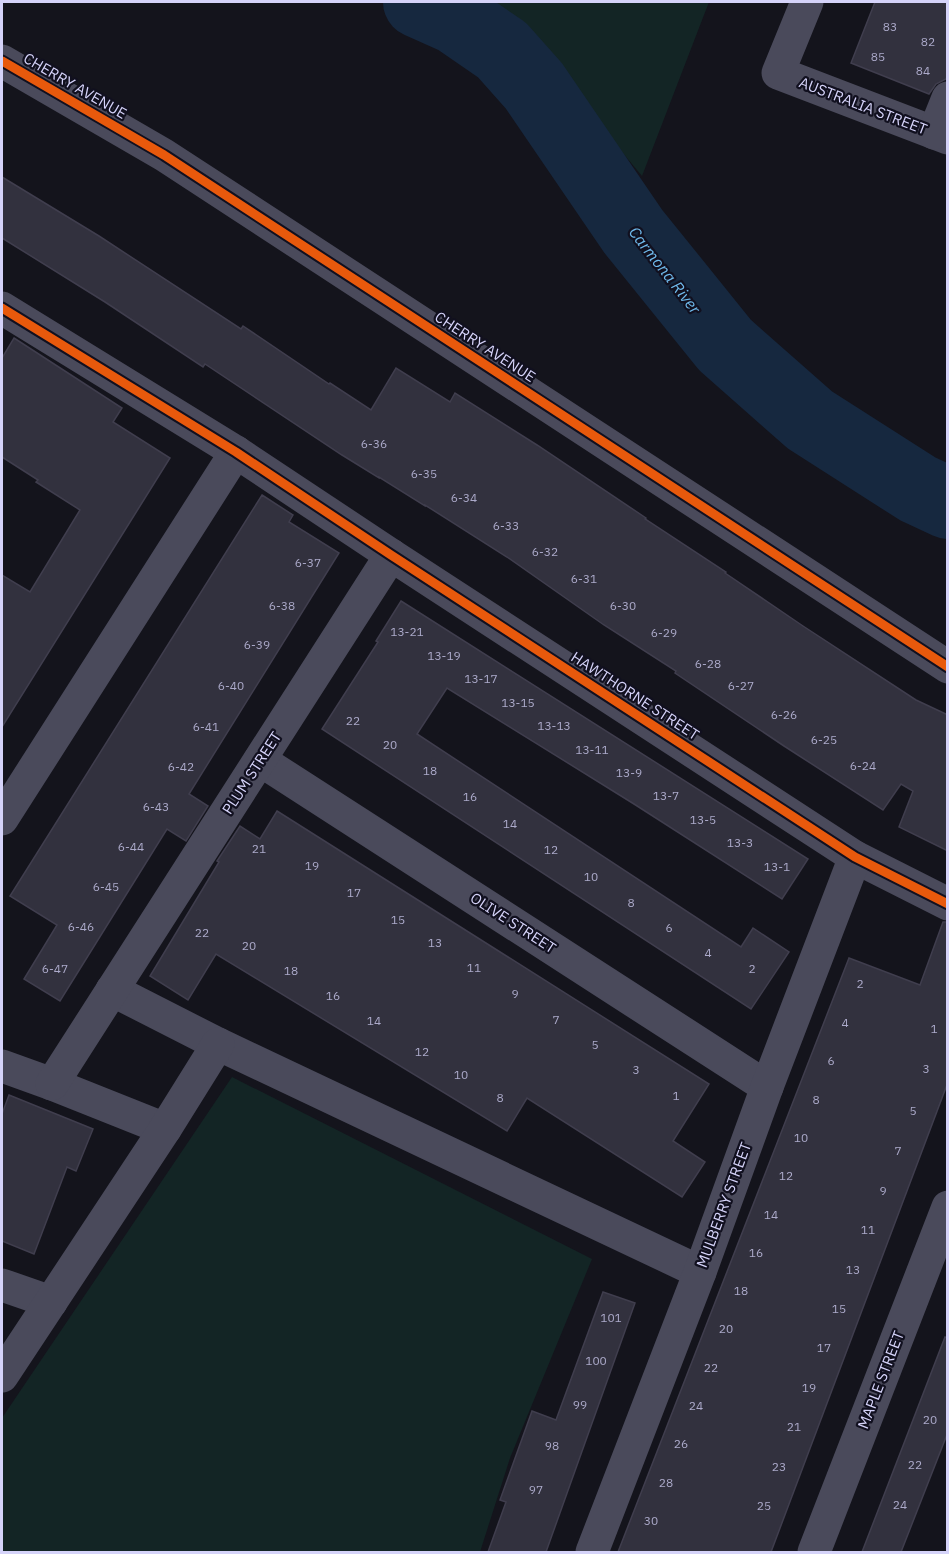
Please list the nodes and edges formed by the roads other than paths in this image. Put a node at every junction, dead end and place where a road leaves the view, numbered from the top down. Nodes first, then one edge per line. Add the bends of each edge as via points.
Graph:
1 (807, 2) edge
2 (2, 61) edge
3 (948, 98) edge
4 (941, 136) edge
5 (2, 308) edge
6 (236, 452) junction
7 (391, 555) junction
8 (948, 667) edge
9 (260, 760) junction
10 (2, 819) edge
11 (855, 857) junction
12 (948, 904) edge
13 (112, 990) junction
14 (218, 1044) junction
15 (2, 1066) edge
16 (52, 1084) junction
17 (766, 1087) junction
18 (165, 1129) junction
19 (948, 1207) edge
20 (700, 1272) junction
21 (2, 1284) edge
22 (51, 1302) junction
23 (2, 1376) edge
24 (592, 1552) edge
25 (814, 1552) edge

1 - 4 street, AUSTRALIA STREET via 778,73
2 - 8 street, CHERRY AVENUE via 164,155
3 - 4 street
5 - 6 street, HAWTHORNE STREET
6 - 7 street, HAWTHORNE STREET
6 - 10 street
7 - 9 street, PLUM STREET
7 - 11 street, HAWTHORNE STREET
9 - 13 street, PLUM STREET
9 - 17 street, OLIVE STREET
11 - 12 street, HAWTHORNE STREET
11 - 17 street, MULBERRY STREET
13 - 14 street
13 - 16 street, PLUM STREET
14 - 18 street
14 - 20 street
15 - 16 street
16 - 18 street
17 - 20 street, MULBERRY STREET
18 - 22 street
19 - 25 street, MAPLE STREET
20 - 24 street, MULBERRY STREET
21 - 22 street
22 - 23 street

